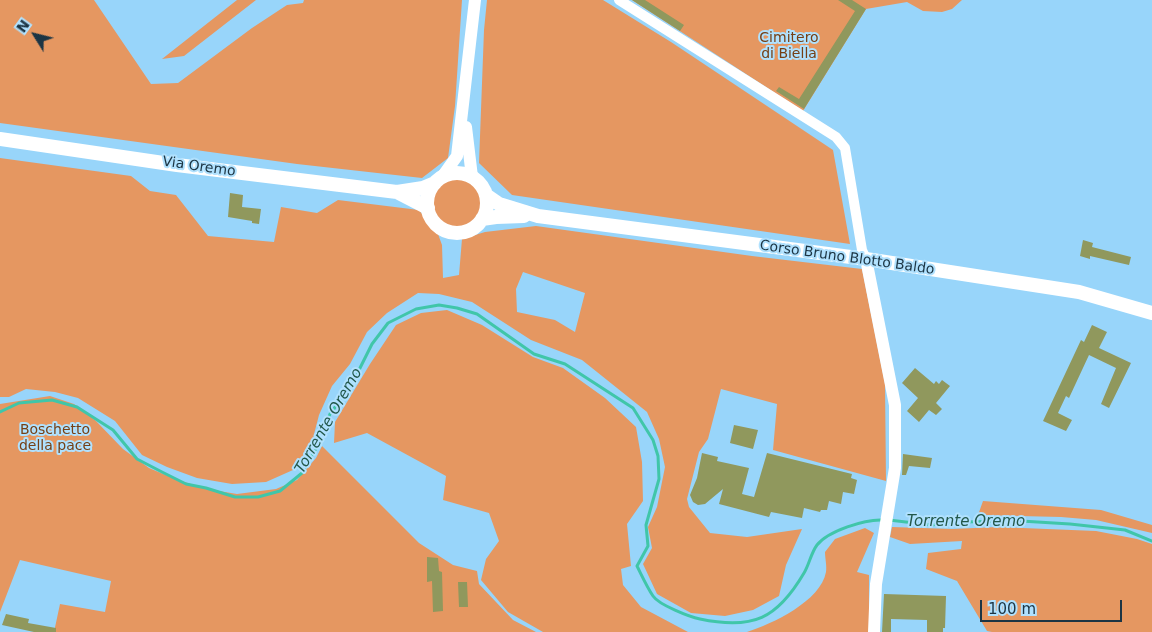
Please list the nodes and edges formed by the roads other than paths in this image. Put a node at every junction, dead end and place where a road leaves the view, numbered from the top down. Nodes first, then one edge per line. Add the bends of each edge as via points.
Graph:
1 (475, 0) edge
2 (619, 0) edge
3 (463, 110) junction
4 (0, 139) edge
5 (472, 177) junction
6 (439, 180) junction
7 (398, 192) junction
8 (486, 195) junction
9 (428, 208) junction
10 (538, 216) junction
11 (482, 220) junction
12 (866, 260) junction
13 (1152, 313) edge
14 (874, 632) edge

1 - 3 street
2 - 12 street via 836,137 845,148
3 - 5 street
3 - 6 street via 457,156
4 - 7 main road, Via Oremo
5 - 6 main road via 457,173
5 - 8 main road
6 - 7 main road, Via Oremo via 424,188
6 - 9 main road via 430,191
7 - 9 main road, Via Oremo
8 - 10 main road, Corso Bruno Blotto Baldo via 499,204
8 - 11 main road
9 - 11 main road via 436,224 450,232 468,231
10 - 11 main road, Corso Bruno Blotto Baldo
10 - 12 main road, Corso Bruno Blotto Baldo
12 - 13 main road, Corso Bruno Blotto Baldo via 1079,292
12 - 14 street via 895,405 895,468 876,584

